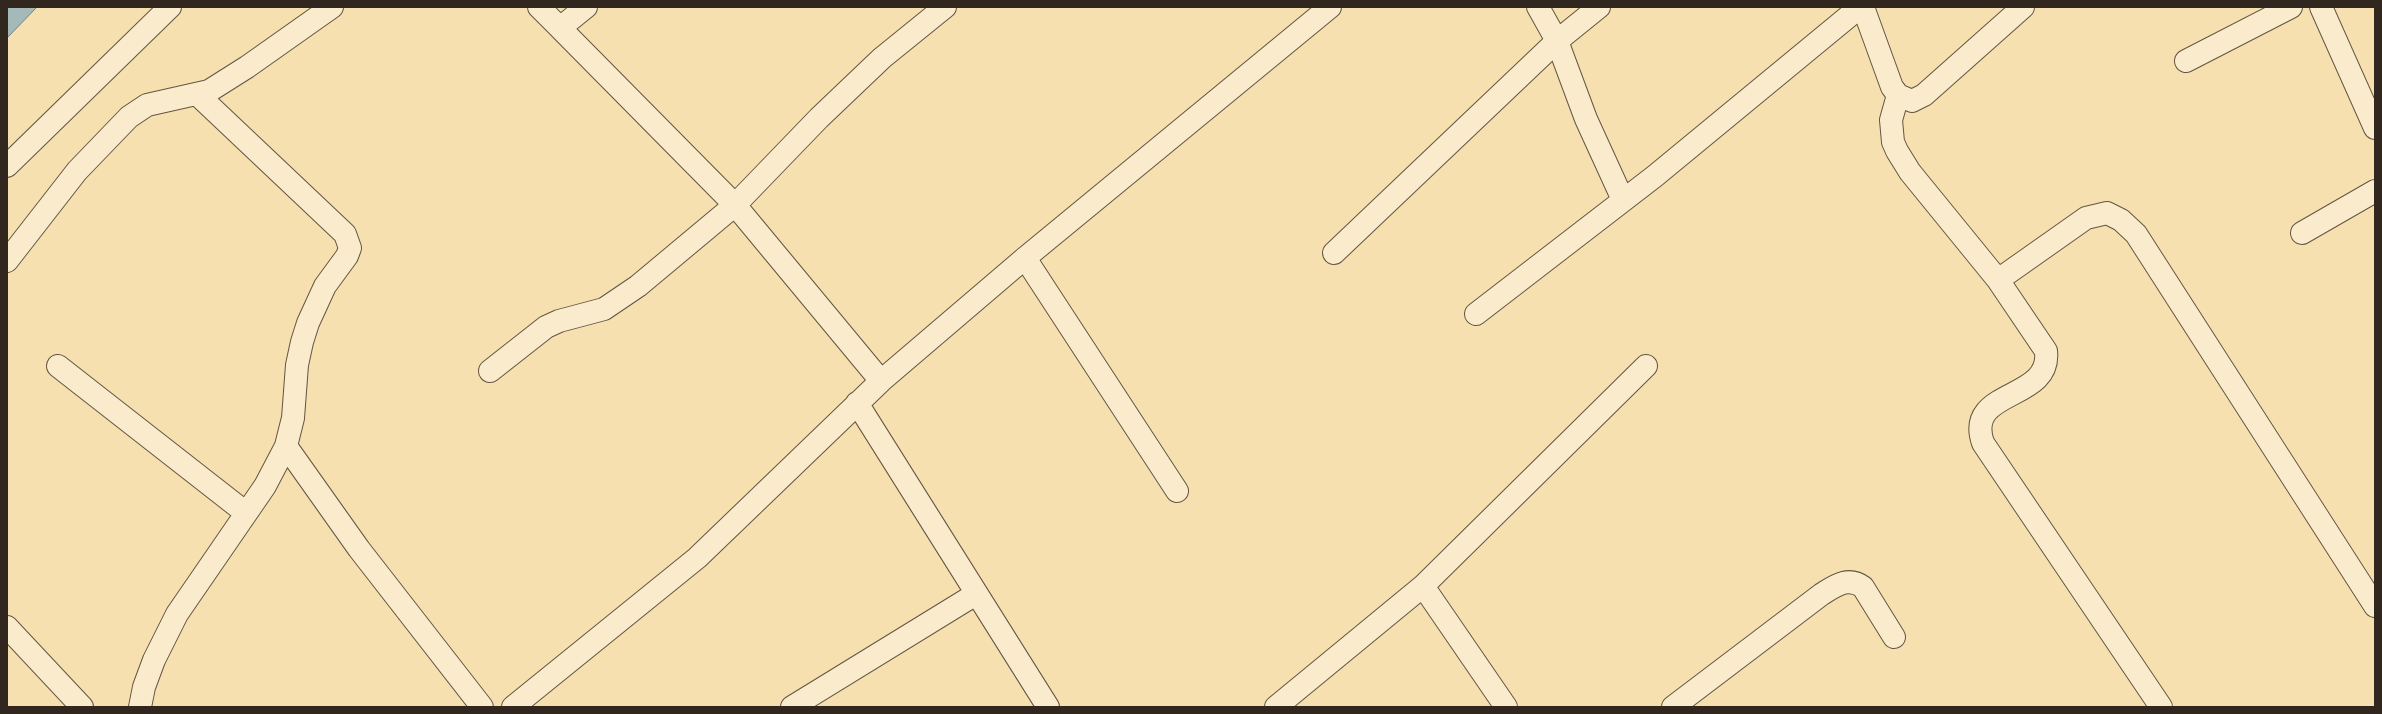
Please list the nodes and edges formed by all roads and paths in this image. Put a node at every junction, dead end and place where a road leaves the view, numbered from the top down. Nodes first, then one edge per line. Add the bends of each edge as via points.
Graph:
1 (170, 7) edge
2 (332, 7) edge
3 (539, 7) edge
4 (586, 7) edge
5 (945, 7) edge
6 (1330, 7) edge
7 (1538, 7) edge
8 (1599, 7) edge
9 (1862, 7) edge
10 (2023, 7) edge
11 (2291, 7) edge
12 (2321, 7) edge
13 (560, 28) junction
14 (1557, 41) junction
15 (2186, 61) dead end
16 (198, 95) junction
17 (1898, 95) junction
18 (2375, 128) edge
19 (7, 166) edge
20 (2375, 191) edge
21 (1623, 200) junction
22 (734, 205) junction
23 (2302, 233) dead end
24 (1334, 253) dead end
25 (1025, 258) junction
26 (7, 261) edge
27 (1998, 280) junction
28 (1476, 314) dead end
29 (58, 366) dead end
30 (1646, 366) dead end
31 (490, 371) dead end
32 (881, 381) junction
33 (857, 403) junction
34 (286, 446) junction
35 (1177, 491) dead end
36 (246, 513) junction
37 (1423, 586) junction
38 (976, 594) junction
39 (2375, 606) edge
40 (7, 627) edge
41 (1894, 637) dead end
42 (1683, 704) edge
43 (82, 707) edge
44 (140, 707) edge
45 (482, 707) edge
46 (513, 707) edge
47 (792, 707) edge
48 (1048, 707) edge
49 (1276, 707) edge
50 (1506, 707) edge
51 (2161, 707) edge

1 - 19 street
2 - 16 street via 228,80
3 - 13 street
4 - 13 street
5 - 22 street via 876,63
6 - 25 street
7 - 14 street
8 - 14 street
9 - 17 street via 1892,86
9 - 21 street
10 - 17 street via 1924,95 1912,101
11 - 15 street
12 - 18 street
13 - 22 street
14 - 21 street via 1586,119
14 - 24 street
16 - 26 street via 147,105 129,117 77,171
16 - 34 street via 345,234 349,241 347,256 325,286 302,342 297,365 293,418
17 - 27 street via 1891,120 1893,142 1897,151
20 - 23 street
21 - 28 street
22 - 31 street via 638,286 616,301 604,309 546,327
22 - 32 street
25 - 32 street
25 - 35 street
27 - 39 street via 2086,218 2107,213 2121,220 2136,234
27 - 51 street via 2046,351 2047,360 2042,375 2035,381 1989,408 1980,426 1983,443
29 - 36 street
30 - 37 street
32 - 33 street
33 - 38 street
33 - 46 street via 728,531
34 - 36 street via 276,467
34 - 45 street via 358,549
36 - 44 street via 193,588 165,636 144,687
37 - 49 street
37 - 50 street
38 - 47 street
38 - 48 street
40 - 43 street
41 - 42 street via 1863,587 1857,583 1841,582 1822,594

